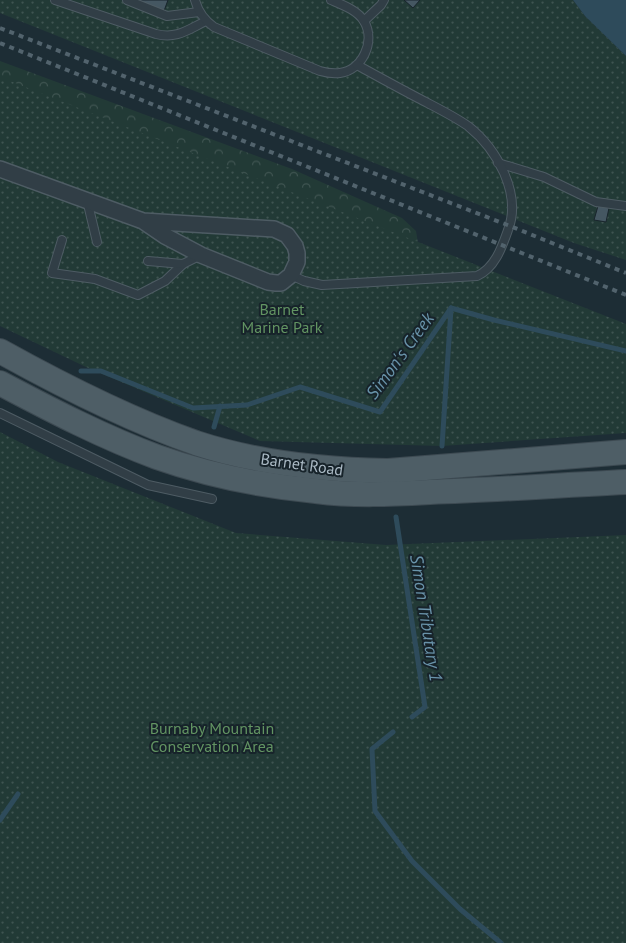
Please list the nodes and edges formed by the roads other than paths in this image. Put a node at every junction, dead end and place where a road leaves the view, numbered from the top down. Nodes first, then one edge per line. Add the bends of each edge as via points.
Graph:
1 (56, 0) edge
2 (127, 0) edge
3 (195, 0) edge
4 (331, 0) edge
5 (384, 0) edge
6 (199, 12) junction
7 (206, 21) junction
8 (364, 21) junction
9 (357, 65) junction
10 (498, 163) junction
11 (0, 169) edge
12 (87, 200) junction
13 (626, 206) edge
14 (143, 221) junction
15 (62, 240) dead end
16 (97, 242) dead end
17 (201, 254) junction
18 (148, 261) dead end
19 (183, 264) junction
20 (291, 275) junction
21 (0, 351) edge
22 (0, 383) edge
23 (2, 415) edge
24 (0, 425) edge
25 (626, 452) edge
26 (626, 482) edge
27 (212, 500) dead end

1 - 7 lane via 167,37
2 - 6 lane via 167,16
3 - 6 lane
4 - 8 lane via 348,7
5 - 8 lane
6 - 7 lane
7 - 9 lane via 320,71 341,73
8 - 9 lane via 368,32 367,50
9 - 10 lane via 468,127
10 - 13 lane via 544,177 596,202
10 - 20 lane via 511,190 513,215 503,246 483,274 322,285
11 - 12 street
12 - 14 street
12 - 16 lane
14 - 17 street
14 - 20 street via 280,231 295,246 296,262
15 - 19 lane via 52,274 95,279 138,295 165,281
17 - 19 lane
17 - 20 street via 268,282 281,283
18 - 19 lane
21 - 25 main road, Barnet Road via 118,411 197,443 282,463 388,471
22 - 26 main road, Barnet Road via 109,437 157,456 199,470 277,486 317,492 388,494
23 - 24 lane
23 - 27 lane via 148,485

